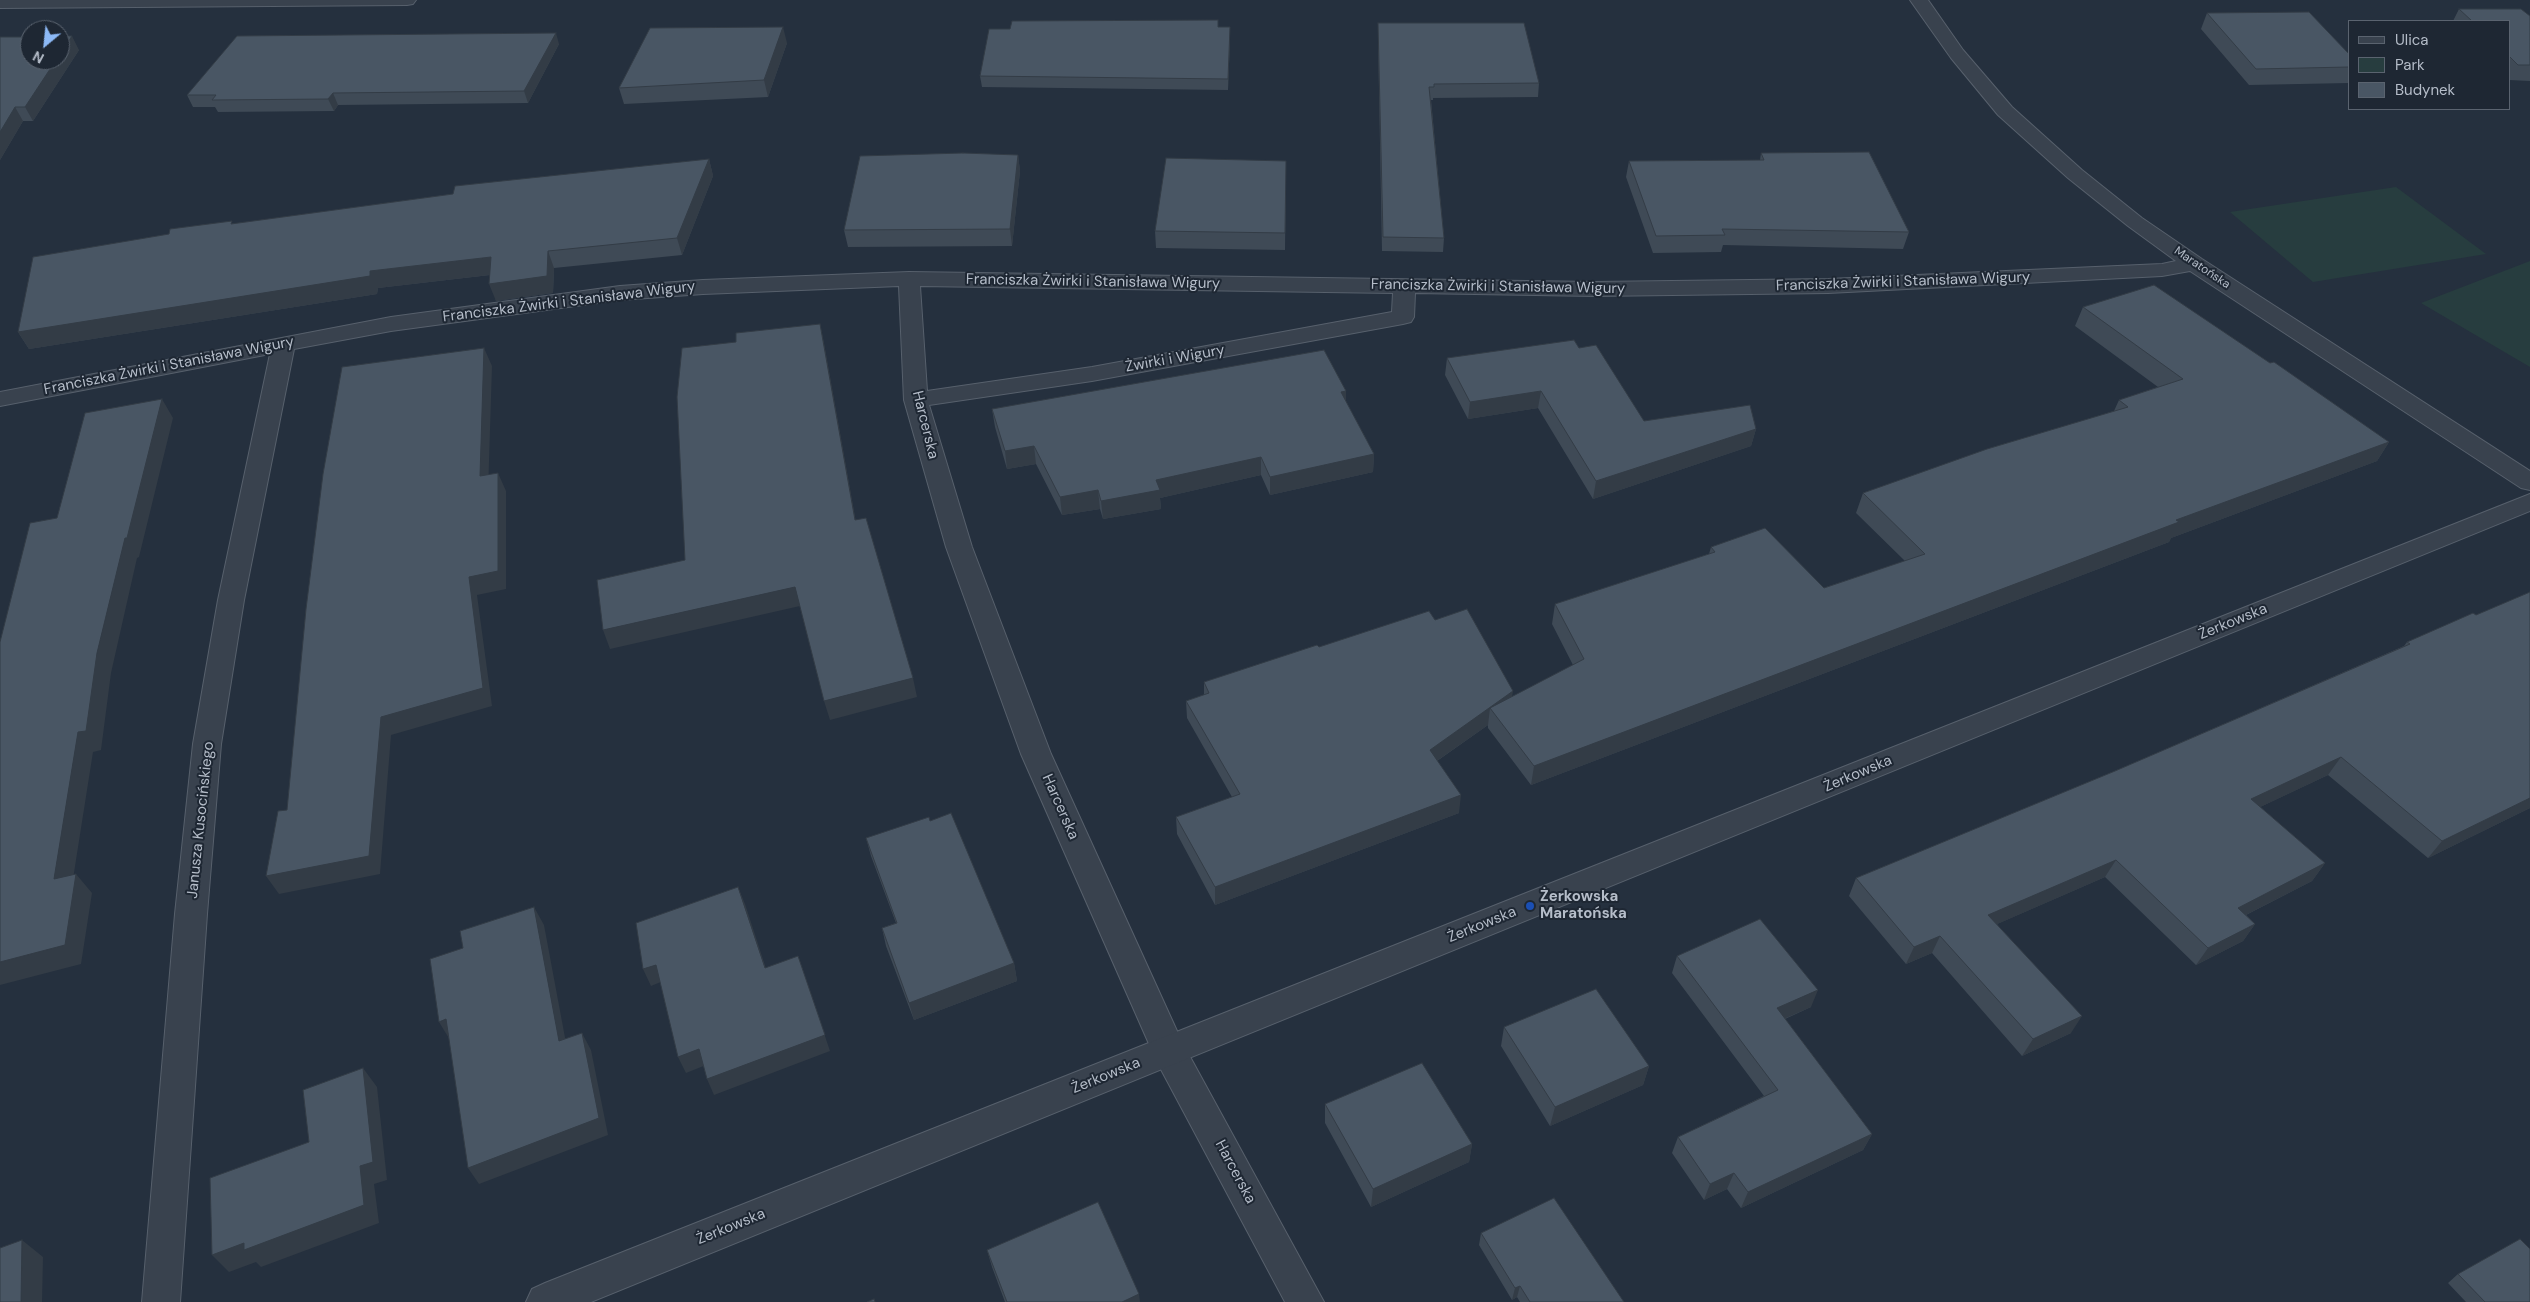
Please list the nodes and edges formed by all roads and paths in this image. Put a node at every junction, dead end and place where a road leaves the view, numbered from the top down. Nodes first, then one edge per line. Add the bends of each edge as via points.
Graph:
1 (407, 0) edge
2 (1919, 0) edge
3 (1, 4) edge
4 (2194, 264) junction
5 (909, 279) junction
6 (1404, 286) junction
7 (284, 344) junction
8 (0, 399) edge
9 (916, 400) junction
10 (2530, 482) edge
11 (2530, 502) edge
12 (1169, 1051) junction
13 (161, 1302) edge
14 (546, 1302) edge
15 (1305, 1302) edge

1 - 3 street
2 - 4 street, Maratońska via 2005,111 2075,174
4 - 6 street, Franciszka Żwirki i Stanisława Wigury via 2162,270 1828,286 1595,289
4 - 10 street, Maratońska
5 - 6 street, Franciszka Żwirki i Stanisława Wigury
5 - 7 street, Franciszka Żwirki i Stanisława Wigury via 703,287 620,294 391,324
5 - 9 street, Harcerska
6 - 9 street, Żwirki i Wigury via 1403,317 1092,374
7 - 8 street, Franciszka Żwirki i Stanisława Wigury
7 - 13 street, Janusza Kusocińskiego via 231,600 208,744 191,914
9 - 12 street, Harcerska via 959,547 1036,754
11 - 12 street, Żerkowska
12 - 14 street, Żerkowska
12 - 15 street, Harcerska

